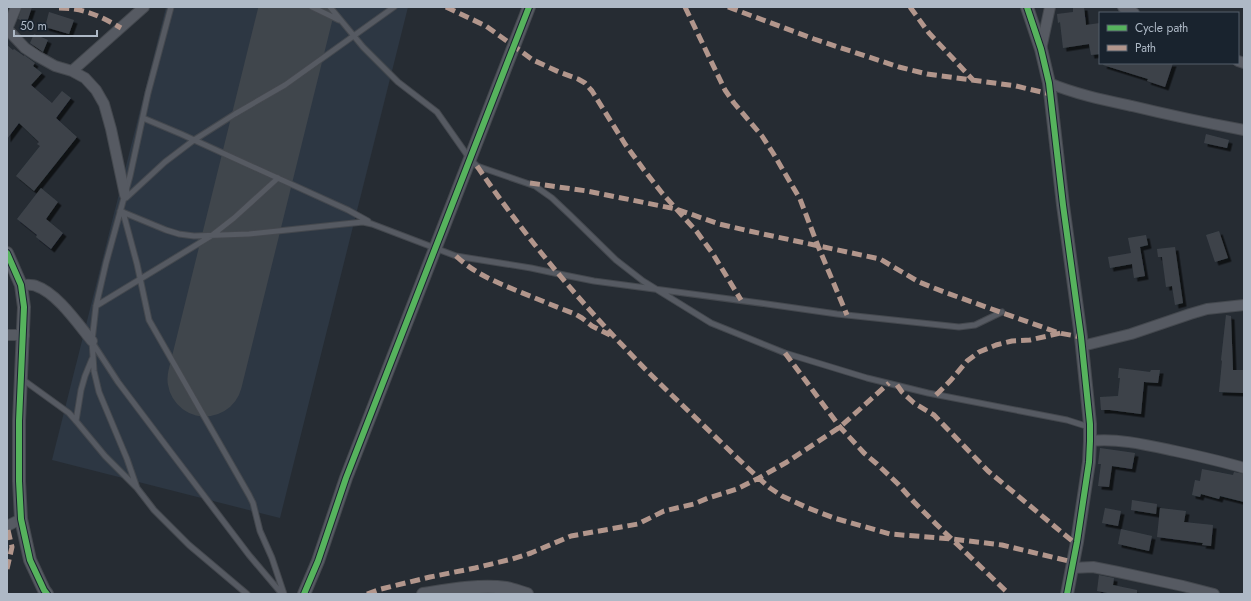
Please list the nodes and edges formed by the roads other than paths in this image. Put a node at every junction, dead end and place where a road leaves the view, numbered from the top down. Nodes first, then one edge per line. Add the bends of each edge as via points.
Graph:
1 (16, 7) edge
2 (144, 7) edge
3 (172, 7) edge
4 (312, 7) edge
5 (330, 7) edge
6 (394, 7) edge
7 (529, 7) edge
8 (1027, 7) edge
9 (1050, 7) edge
10 (1123, 7) edge
11 (1132, 12) edge
12 (340, 21) junction
13 (7, 29) edge
14 (353, 36) junction
15 (1041, 49) junction
16 (72, 71) junction
17 (1049, 83) junction
18 (143, 118) junction
19 (1244, 130) edge
20 (194, 140) junction
21 (470, 159) junction
22 (278, 178) junction
23 (124, 198) junction
24 (122, 212) junction
25 (372, 224) junction
26 (211, 236) junction
27 (435, 248) junction
28 (7, 253) edge
29 (140, 279) junction
30 (21, 285) junction
31 (657, 290) junction
32 (1244, 305) edge
33 (96, 306) junction
34 (1002, 312) dead end
35 (7, 335) edge
36 (24, 335) junction
37 (92, 341) junction
38 (1082, 346) junction
39 (93, 358) junction
40 (21, 379) junction
41 (76, 421) junction
42 (1090, 427) junction
43 (1090, 441) junction
44 (1244, 468) edge
45 (137, 488) junction
46 (21, 519) junction
47 (7, 526) edge
48 (1072, 568) junction
49 (47, 594) edge
50 (247, 594) edge
51 (283, 594) edge
52 (304, 594) edge
53 (423, 594) edge
54 (527, 594) edge
55 (1067, 594) edge
56 (1214, 594) edge

1 - 13 street
2 - 16 street
3 - 18 lane
4 - 12 lane
5 - 12 lane
6 - 14 lane
7 - 21 street
8 - 15 street
9 - 15 street
10 - 11 street
12 - 14 lane
13 - 16 street via 25,48 37,56 55,66
14 - 20 lane via 285,85
14 - 21 lane via 398,82 437,112
15 - 17 street
16 - 23 street via 91,84 104,104
17 - 19 street via 1112,102
17 - 38 street
18 - 20 lane
18 - 23 lane
20 - 22 lane
20 - 23 lane
21 - 27 street
21 - 31 lane via 477,166 530,183 542,190 616,260
22 - 25 lane via 348,210
22 - 26 lane
23 - 24 lane
24 - 26 lane via 179,234
24 - 29 lane
24 - 33 lane
25 - 26 lane via 352,222 302,229
25 - 27 lane
26 - 29 lane
27 - 31 lane via 456,256
27 - 52 street
28 - 30 street
29 - 33 lane
29 - 51 lane via 149,320 249,495
30 - 36 street
30 - 37 street via 35,285 45,290 74,317
31 - 34 lane via 959,327 975,325
31 - 42 lane via 711,323 785,354 921,391 1067,420
32 - 38 street via 1190,314 1131,334
33 - 37 lane
35 - 36 street
36 - 40 street
37 - 39 lane
37 - 51 lane via 118,382 166,447
38 - 42 street
39 - 41 lane via 81,390
39 - 45 lane via 99,392
40 - 41 lane via 55,402
40 - 46 street
41 - 45 lane via 118,471
42 - 43 street
43 - 44 street via 1115,440 1150,445
43 - 48 street via 1087,477
45 - 50 lane via 154,510 189,545
46 - 47 street
46 - 49 street via 30,560
48 - 55 street
48 - 56 street via 1093,567
53 - 54 street via 484,587 506,588

